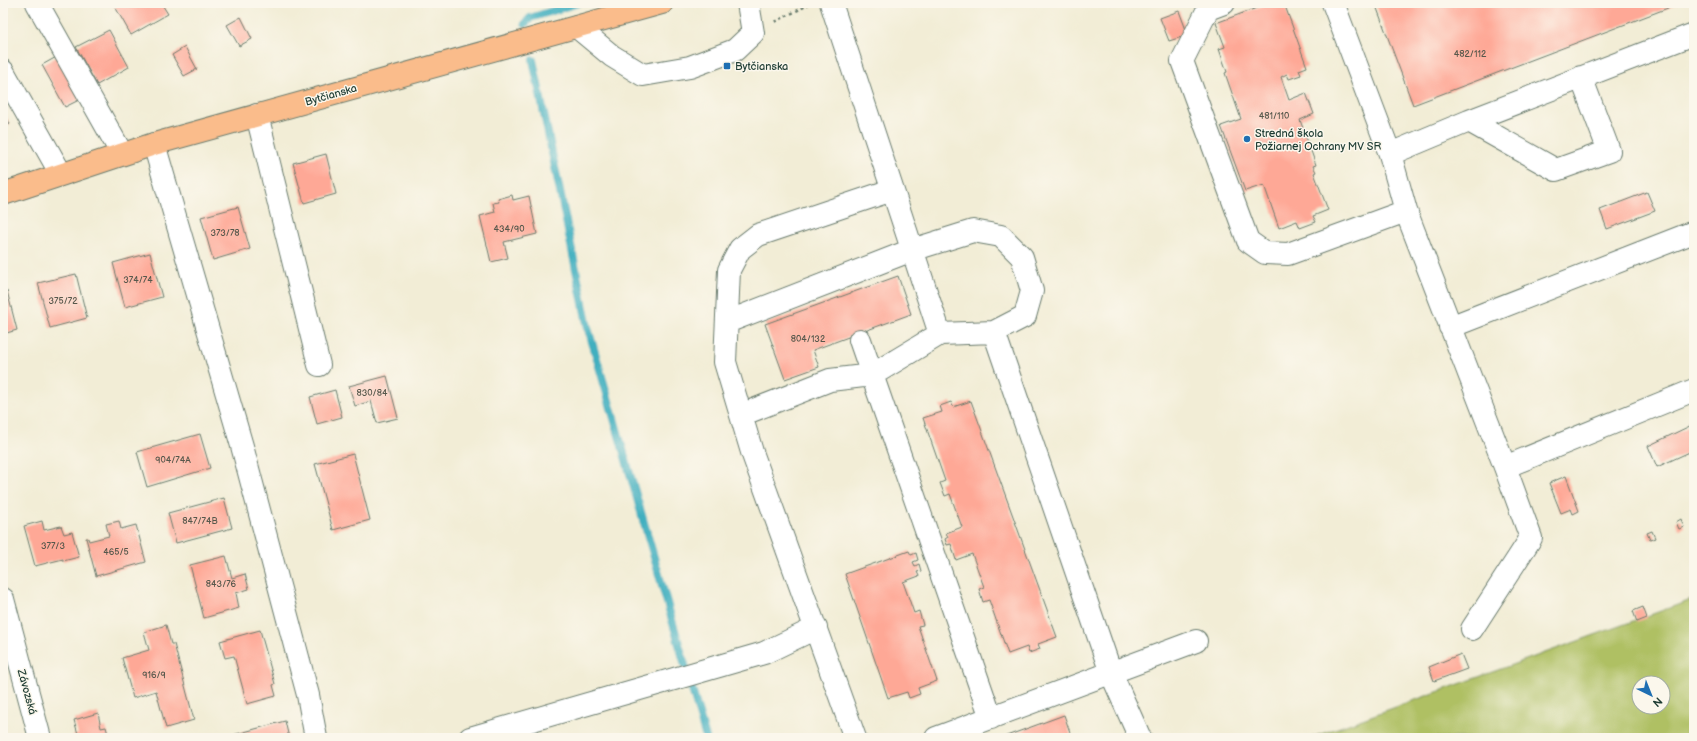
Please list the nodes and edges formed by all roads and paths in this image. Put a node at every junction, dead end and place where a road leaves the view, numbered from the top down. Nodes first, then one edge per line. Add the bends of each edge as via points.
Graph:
1 (37, 3) edge
2 (662, 3) edge
3 (748, 3) edge
4 (812, 3) edge
5 (831, 3) edge
6 (1224, 3) edge
7 (1332, 3) edge
8 (577, 27) junction
9 (753, 33) junction
10 (1694, 34) edge
11 (3, 71) edge
12 (1581, 78) junction
13 (256, 115) junction
14 (1469, 121) junction
15 (154, 144) junction
16 (122, 154) junction
17 (1390, 154) junction
18 (61, 174) junction
19 (892, 190) junction
20 (3, 194) edge
21 (1406, 211) junction
22 (1694, 232) edge
23 (912, 250) junction
24 (726, 322) junction
25 (1450, 327) junction
26 (994, 332) junction
27 (940, 334) junction
28 (860, 340) dead end
29 (319, 365) dead end
30 (872, 375) junction
31 (1694, 390) edge
32 (741, 415) junction
33 (1505, 467) junction
34 (3, 599) edge
35 (816, 628) junction
36 (1472, 629) dead end
37 (1196, 641) dead end
38 (1111, 673) junction
39 (991, 718) junction
40 (40, 738) edge
41 (316, 738) edge
42 (470, 738) edge
43 (855, 738) edge
44 (936, 738) edge
45 (1140, 738) edge

1 - 16 street
2 - 8 main road, Bytčianska
3 - 9 street
4 - 9 path
5 - 19 street
6 - 21 street via 1208,9 1182,61 1248,241 1265,253 1288,254
7 - 17 street
8 - 9 street via 612,56 643,74 690,67 735,50
8 - 13 main road, Bytčianska
10 - 12 street
11 - 18 street
12 - 14 street
12 - 14 street via 1609,151 1556,170
13 - 15 main road, Bytčianska
13 - 29 street
14 - 17 street
15 - 16 main road, Bytčianska
15 - 41 street via 242,446 308,695
16 - 18 main road, Bytčianska
17 - 21 street
18 - 20 main road, Bytčianska
19 - 23 street
19 - 24 street via 758,235 740,248 729,270
21 - 25 street
22 - 25 street
23 - 24 street
23 - 26 street via 973,231 1001,236 1022,257 1032,291 1025,316
23 - 27 street
24 - 32 street via 725,362
25 - 33 street
26 - 27 street
26 - 38 street
27 - 30 street
28 - 30 street
30 - 32 street via 830,380
30 - 39 street
31 - 33 street
32 - 35 street
33 - 36 street via 1531,538
34 - 40 street, Závozská
35 - 42 street via 764,653
35 - 43 street
37 - 38 street
38 - 39 street
38 - 45 street
39 - 44 street

